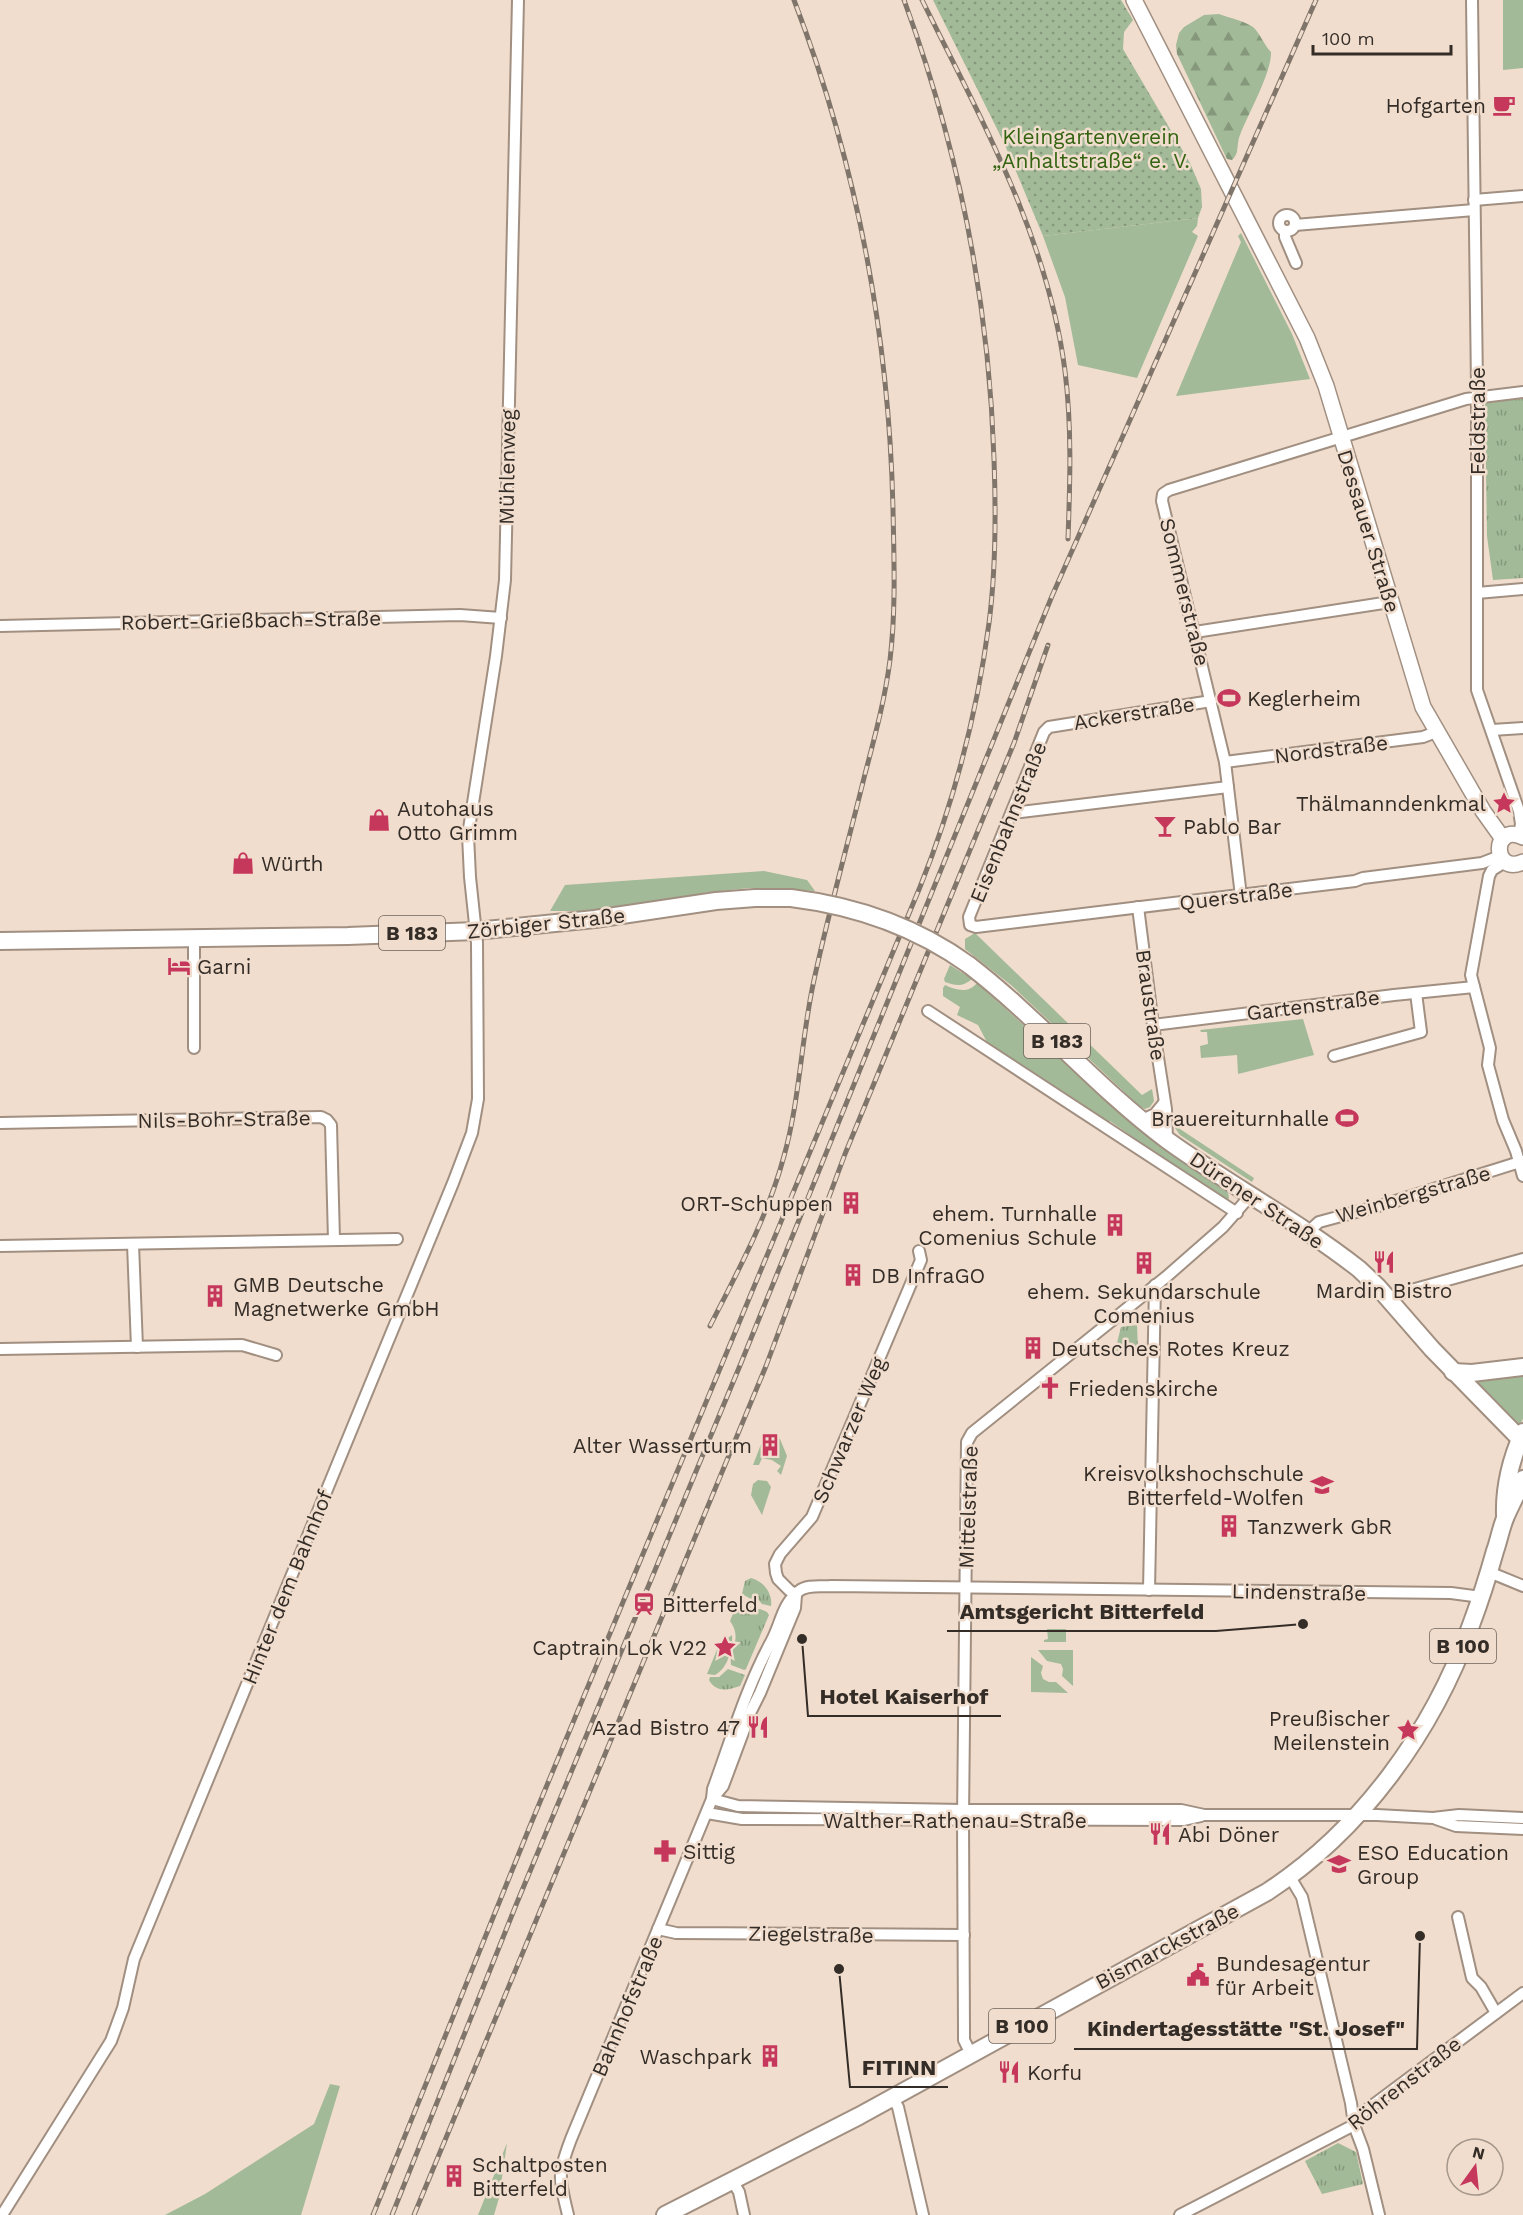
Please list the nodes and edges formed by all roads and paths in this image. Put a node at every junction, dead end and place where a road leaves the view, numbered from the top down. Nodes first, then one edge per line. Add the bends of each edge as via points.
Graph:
1 (519, 0) edge
2 (1134, 0) edge
3 (1473, 0) edge
4 (1523, 196) edge
5 (1474, 205) junction
6 (1296, 263) dead end
7 (1523, 392) edge
8 (1477, 396) junction
9 (1341, 437) junction
10 (1523, 589) edge
11 (1477, 593) junction
12 (1390, 602) junction
13 (501, 618) junction
14 (0, 626) edge
15 (1195, 632) junction
16 (1211, 701) junction
17 (1056, 725) joint
18 (1523, 728) edge
19 (1492, 730) junction
20 (1436, 732) junction
21 (1225, 762) junction
22 (1228, 787) junction
23 (1013, 810) junction
24 (1521, 836) edge
25 (1503, 839) junction
26 (1503, 859) junction
27 (1522, 864) edge
28 (1241, 896) junction
29 (1138, 907) junction
30 (970, 925) joint
31 (476, 931) junction
32 (194, 938) junction
33 (0, 941) edge
34 (969, 965) joint
35 (1474, 987) junction
36 (1416, 993) junction
37 (928, 1011) dead end
38 (1153, 1025) junction
39 (194, 1048) dead end
40 (1334, 1056) dead end
41 (1164, 1103) junction
42 (1142, 1120) junction
43 (0, 1123) edge
44 (1167, 1140) junction
45 (1521, 1162) edge
46 (1523, 1176) edge
47 (1250, 1196) junction
48 (1237, 1214) junction
49 (1307, 1233) junction
50 (398, 1239) dead end
51 (334, 1240) junction
52 (133, 1244) junction
53 (0, 1246) edge
54 (919, 1251) dead end
55 (1523, 1259) edge
56 (1155, 1285) junction
57 (1389, 1300) junction
58 (137, 1347) junction
59 (0, 1349) edge
60 (276, 1355) dead end
61 (1523, 1367) edge
62 (1454, 1372) junction
63 (1522, 1438) edge
64 (1523, 1479) edge
65 (1514, 1505) edge
66 (1489, 1572) junction
67 (1523, 1586) edge
68 (966, 1588) junction
69 (1149, 1590) junction
70 (796, 1595) junction
71 (1481, 1597) junction
72 (712, 1799) junction
73 (707, 1813) junction
74 (963, 1815) junction
75 (1357, 1816) junction
76 (1433, 1818) junction
77 (1523, 1818) edge
78 (1523, 1829) edge
79 (1290, 1877) junction
80 (1458, 1917) dead end
81 (658, 1929) junction
82 (964, 1935) junction
83 (1523, 1993) edge
84 (1496, 2013) junction
85 (971, 2055) junction
86 (892, 2097) junction
87 (1354, 2124) junction
88 (733, 2182) junction
89 (2, 2215) edge
90 (568, 2215) edge
91 (665, 2215) edge
92 (744, 2215) edge
93 (923, 2215) edge
94 (1180, 2215) edge
95 (1379, 2215) edge

1 - 13 street, Mühlenweg
2 - 9 street, Dessauer Straße via 1307,338
3 - 5 street, Feldstraße
4 - 5 street
5 - 6 street via 1290,228 1285,237
5 - 8 street, Feldstraße
7 - 8 street
8 - 9 street
8 - 11 street, Feldstraße
9 - 12 street, Dessauer Straße
9 - 15 street, Sommerstraße via 1163,494
10 - 11 street
11 - 19 street, Feldstraße via 1477,690
12 - 15 street
12 - 20 street, Dessauer Straße via 1423,707
13 - 14 street, Robert-Grießbach-Straße via 460,615
13 - 31 street, Mühlenweg via 468,835
15 - 16 street, Sommerstraße
16 - 17 street, Ackerstraße
16 - 21 street, Sommerstraße
17 - 23 street, Eisenbahnstraße via 1044,732
18 - 19 street
19 - 24 street, Feldstraße via 1520,814
20 - 21 street, Nordstraße via 1423,737
20 - 25 street, Dessauer Straße
21 - 22 street, Sommerstraße
22 - 23 street
22 - 28 street, Sommerstraße
23 - 30 street, Eisenbahnstraße via 969,917
24 - 25 street
25 - 26 street via 1499,847
26 - 27 street via 1511,865
26 - 28 street, Querstraße
26 - 35 street via 1489,876 1471,975
28 - 29 street, Querstraße
29 - 30 street, Querstraße
29 - 38 street, Braustraße
31 - 32 main road, Zörbiger Straße / B 183
31 - 34 main road, Zörbiger Straße / B 183, bridge via 735,899 791,898 877,916 922,935
31 - 89 street, Hinter dem Bahnhof via 479,1089 468,1145 134,1959 111,2041
32 - 33 main road, Zörbiger Straße / B 183
32 - 39 street
34 - 42 main road, Dürener Straße / B 183
35 - 36 street, Gartenstraße
35 - 45 street via 1490,1048 1488,1065 1503,1120
36 - 38 street, Gartenstraße
36 - 40 street via 1421,1032
37 - 48 street, Dürener Straße
38 - 41 street, Braustraße
41 - 42 street via 1155,1114
41 - 44 street, Braustraße
42 - 44 main road, Dürener Straße / B 183
43 - 51 street, Nils-Bohr-Straße via 321,1117 331,1125
44 - 47 main road, Dürener Straße / B 183
45 - 46 street
45 - 49 street, Weinbergstraße via 1319,1222
47 - 48 street, Mittelstraße
47 - 49 main road, Dürener Straße / B 183
48 - 56 street, Mittelstraße
49 - 57 main road, Dürener Straße / B 183 via 1359,1269
50 - 51 street
51 - 52 street
52 - 53 street
52 - 58 street
54 - 70 street, Schwarzer Weg via 921,1260 812,1516 775,1564 778,1579
55 - 57 street via 1397,1294
56 - 68 street, Mittelstraße via 972,1433 967,1442
56 - 69 street
57 - 62 main road, Dürener Straße / B 183
58 - 59 street
58 - 60 street via 242,1345
61 - 62 main road
62 - 63 main road, Dürener Straße / B 183
63 - 65 main road, Bismarckstraße / B 100 via 1511,1462 1506,1488
64 - 65 main road, Bismarckstraße / B 100
65 - 66 main road, Bismarckstraße / B 100
66 - 67 street
66 - 71 main road, Bismarckstraße / B 100
68 - 69 street, Lindenstraße
68 - 70 street, Lindenstraße via 818,1587 804,1588
68 - 74 street, Mittelstraße
69 - 71 street, Lindenstraße via 1452,1593
70 - 72 street, Bahnhofstraße via 785,1606 759,1664
71 - 75 main road, Bismarckstraße / B 100 via 1454,1667 1427,1718 1383,1785
72 - 73 street, Bahnhofstraße
72 - 74 street, Walther-Rathenau-Straße via 738,1806
73 - 74 street, Walther-Rathenau-Straße via 742,1819
73 - 81 street, Bahnhofstraße
74 - 75 street, Walther-Rathenau-Straße via 1183,1820 1204,1815
74 - 82 street, Mittelstraße
75 - 76 street, Walther-Rathenau-Straße
75 - 79 main road, Bismarckstraße / B 100
76 - 77 street, Walther-Rathenau-Straße
76 - 78 street, Walther-Rathenau-Straße via 1456,1826
79 - 85 main road, Bismarckstraße / B 100
79 - 87 street via 1302,1897
80 - 84 street via 1472,1978
81 - 82 street, Ziegelstraße via 676,1933
81 - 90 street, Bahnhofstraße via 560,2169 559,2181
82 - 85 street, Mittelstraße via 964,2040
83 - 84 street, Röhrenstraße
84 - 87 street, Röhrenstraße via 1361,2114
85 - 86 main road, Bismarckstraße / B 100
86 - 88 main road, Bismarckstraße / B 100
86 - 93 street via 898,2107
87 - 94 street, Röhrenstraße
87 - 95 street via 1364,2149
88 - 91 main road, Bismarckstraße / B 100
88 - 92 street

